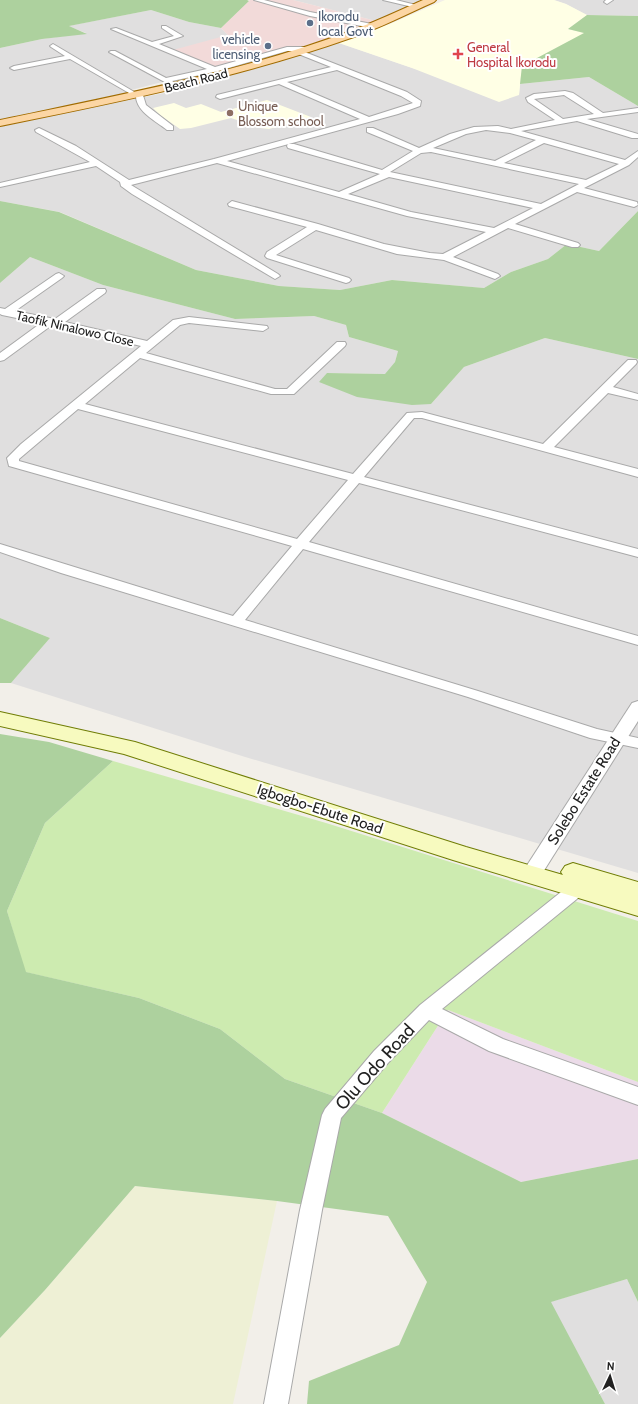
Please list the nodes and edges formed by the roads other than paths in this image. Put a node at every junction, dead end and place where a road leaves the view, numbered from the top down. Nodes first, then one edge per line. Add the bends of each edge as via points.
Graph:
1 (257, 0) edge
2 (285, 0) edge
3 (386, 0) edge
4 (431, 0) edge
5 (303, 4) dead end
6 (417, 6) junction
7 (318, 8) dead end
8 (376, 24) junction
9 (164, 27) dead end
10 (114, 29) dead end
11 (152, 44) junction
12 (53, 46) dead end
13 (309, 49) junction
14 (113, 52) dead end
15 (298, 52) junction
16 (71, 57) junction
17 (14, 68) dead end
18 (337, 68) junction
19 (215, 69) junction
20 (280, 82) junction
21 (170, 83) junction
22 (137, 94) junction
23 (220, 97) dead end
24 (638, 110) edge
25 (600, 115) junction
26 (367, 119) junction
27 (573, 119) junction
28 (561, 121) junction
29 (0, 123) edge
30 (170, 128) dead end
31 (39, 130) dead end
32 (370, 130) dead end
33 (511, 131) junction
34 (635, 136) dead end
35 (541, 140) junction
36 (291, 146) dead end
37 (419, 151) junction
38 (638, 153) edge
39 (217, 161) junction
40 (98, 163) junction
41 (626, 163) junction
42 (496, 164) junction
43 (386, 173) junction
44 (587, 183) junction
45 (124, 184) junction
46 (2, 185) dead end
47 (576, 190) junction
48 (338, 195) junction
49 (232, 204) dead end
50 (634, 204) dead end
51 (543, 207) junction
52 (508, 225) junction
53 (315, 226) junction
54 (496, 231) junction
55 (575, 245) dead end
56 (445, 257) junction
57 (59, 276) dead end
58 (276, 276) dead end
59 (495, 276) dead end
60 (346, 280) dead end
61 (101, 291) dead end
62 (3, 312) edge
63 (53, 322) junction
64 (263, 328) dead end
65 (341, 344) dead end
66 (149, 345) junction
67 (138, 354) junction
68 (0, 358) edge
69 (632, 362) dead end
70 (606, 389) junction
71 (638, 398) edge
72 (76, 405) junction
73 (545, 449) junction
74 (638, 473) edge
75 (356, 480) junction
76 (300, 544) junction
77 (0, 548) edge
78 (638, 553) edge
79 (236, 622) junction
80 (638, 641) edge
81 (638, 707) edge
82 (0, 709) edge
83 (0, 719) edge
84 (617, 739) junction
85 (638, 743) edge
86 (535, 869) junction
87 (582, 883) junction
88 (638, 891) edge
89 (638, 907) edge
90 (427, 1010) junction
91 (638, 1096) edge
92 (276, 1404) edge

1 - 8 street via 310,14
2 - 5 street
3 - 6 street
4 - 6 main road, Beach Road
6 - 8 main road, Beach Road
7 - 8 street
8 - 13 main road, Beach Road
9 - 11 street via 181,35
10 - 11 street
11 - 19 street
12 - 16 street
13 - 15 main road, Beach Road
13 - 19 street via 287,49
14 - 21 street
15 - 18 street
15 - 21 main road, Beach Road
16 - 17 street
16 - 22 street
18 - 20 street
18 - 26 street via 417,101 413,106
19 - 21 street
20 - 23 street
20 - 26 street
21 - 22 main road, Beach Road
22 - 29 main road, Beach Road
22 - 30 street via 143,107
24 - 25 street
25 - 27 street
25 - 28 street via 565,93 530,98
26 - 39 street
27 - 28 street
27 - 34 street
28 - 33 street
31 - 40 street
32 - 37 street
33 - 35 street
33 - 37 street via 497,127 473,129
35 - 41 street
35 - 42 street
36 - 43 street
37 - 42 street via 431,150
37 - 43 street
38 - 41 street
39 - 45 street
39 - 48 street
40 - 45 street via 125,181
40 - 46 street
41 - 44 street
42 - 44 street
43 - 48 street
43 - 51 street
44 - 47 street
45 - 58 street
47 - 50 street
47 - 51 street
48 - 54 street via 410,214
49 - 53 street
51 - 52 street
52 - 54 street
52 - 55 street
53 - 56 street via 409,253
53 - 60 street via 270,256
54 - 56 street
56 - 59 street
57 - 62 street
61 - 63 street
62 - 63 street, Taofik Ninalowo Close
63 - 66 street, Taofik Ninalowo Close
63 - 68 street
64 - 66 street via 182,320
65 - 67 street via 290,392 275,392
66 - 67 street
67 - 72 street
69 - 70 street
70 - 71 street
70 - 73 street
72 - 75 street
72 - 76 street via 13,458 13,463
73 - 74 street
73 - 75 street via 422,415 413,415
75 - 76 street
75 - 78 street
76 - 79 street
76 - 80 street
77 - 79 street
79 - 84 street
81 - 84 street, Solebo Estate Road
82 - 86 main road, Igbogbo-Ebute Road via 110,731 444,835
83 - 86 main road, Igbogbo-Ebute Road via 127,747
84 - 85 street
84 - 86 street, Solebo Estate Road
86 - 87 main road, Igbogbo-Ebute Road
87 - 88 main road, Igbogbo-Ebute Road
87 - 89 main road, Igbogbo-Ebute Road
87 - 90 street, Olu Odo Road
90 - 91 street via 496,1045
90 - 92 street, Olu Odo Road via 381,1057 332,1115 311,1210

